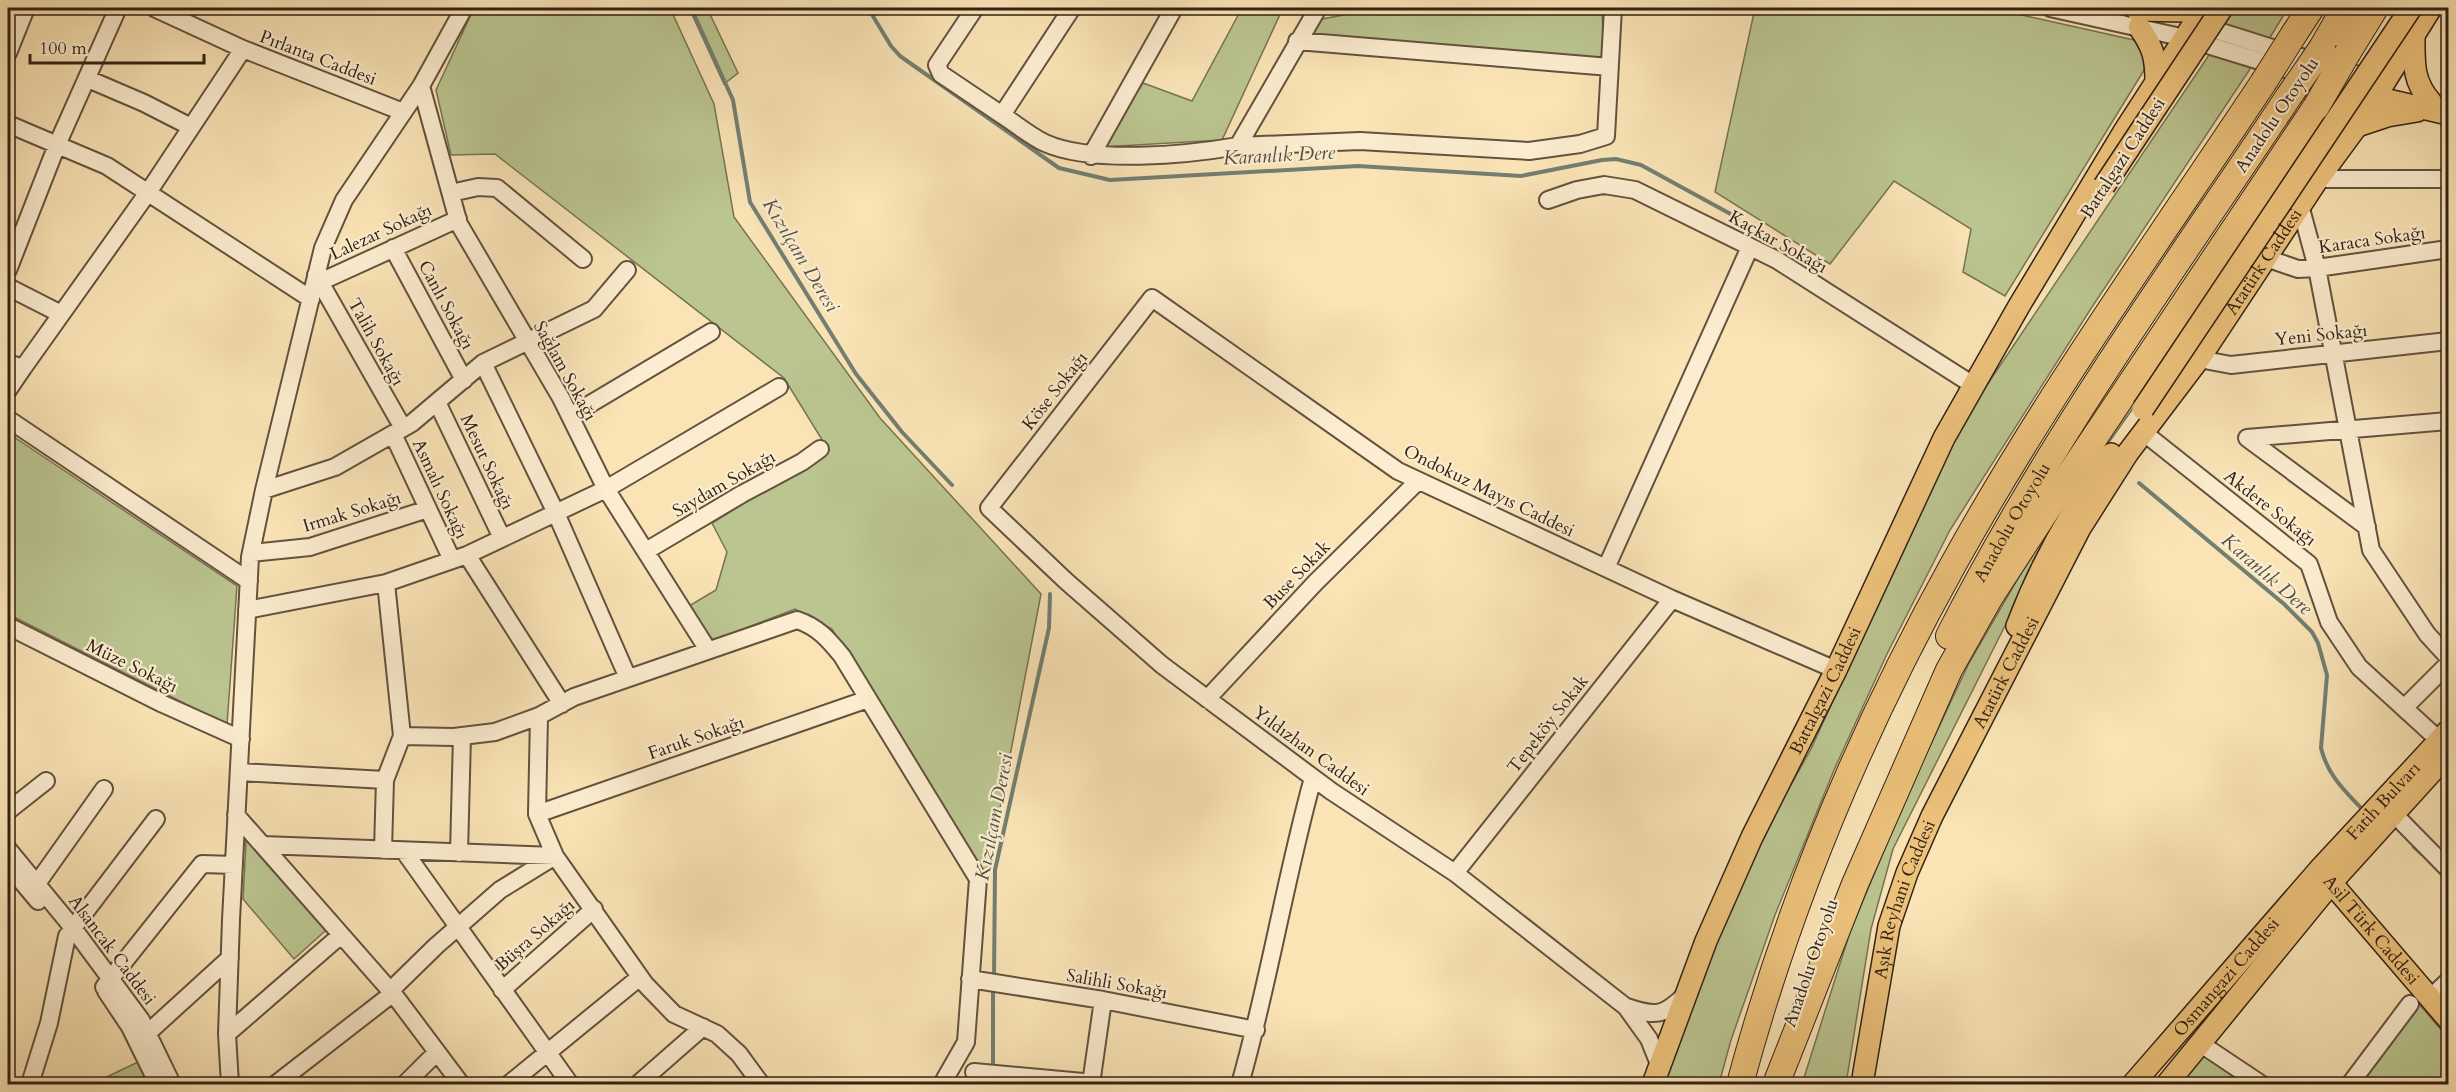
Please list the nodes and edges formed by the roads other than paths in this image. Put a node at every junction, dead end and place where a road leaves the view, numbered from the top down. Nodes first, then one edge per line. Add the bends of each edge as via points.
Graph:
1 (26, 8) edge
2 (118, 8) edge
3 (154, 8) edge
4 (464, 8) edge
5 (975, 8) edge
6 (1072, 8) edge
7 (1174, 8) edge
8 (1318, 8) edge
9 (1613, 8) edge
10 (2050, 8) edge
11 (2222, 8) edge
12 (2310, 8) edge
13 (2345, 8) edge
14 (2375, 8) edge
15 (2411, 8) edge
16 (2431, 8) edge
17 (2069, 10) edge
18 (2134, 15) edge
19 (2195, 19) edge
20 (2414, 34) junction
21 (1297, 41) junction
22 (9, 44) edge
23 (243, 49) junction
24 (1610, 67) junction
25 (88, 79) junction
26 (2156, 82) junction
27 (421, 86) junction
28 (2380, 90) junction
29 (2439, 109) edge
30 (403, 112) junction
31 (1002, 115) junction
32 (8, 124) edge
33 (2357, 126) junction
34 (191, 127) junction
35 (57, 145) junction
36 (1238, 146) junction
37 (1091, 156) junction
38 (2318, 179) junction
39 (2448, 179) edge
40 (148, 192) junction
41 (451, 193) junction
42 (1548, 200) dead end
43 (2300, 205) junction
44 (458, 219) junction
45 (1750, 247) junction
46 (393, 248) junction
47 (2448, 249) edge
48 (2266, 258) junction
49 (583, 259) dead end
50 (2318, 268) junction
51 (8, 270) edge
52 (627, 270) dead end
53 (318, 278) junction
54 (8, 287) edge
55 (1152, 297) joint
56 (311, 299) junction
57 (2019, 306) junction
58 (61, 314) junction
59 (711, 332) dead end
60 (2448, 341) edge
61 (527, 343) junction
62 (2334, 353) junction
63 (2199, 359) junction
64 (483, 363) junction
65 (15, 366) edge
66 (464, 380) junction
67 (1973, 385) junction
68 (779, 387) dead end
69 (8, 390) edge
70 (437, 402) junction
71 (570, 416) junction
72 (8, 419) edge
73 (2448, 421) edge
74 (2349, 429) junction
75 (398, 431) junction
76 (2143, 432) junction
77 (820, 449) dead end
78 (1418, 481) junction
79 (606, 489) junction
80 (264, 490) junction
81 (989, 508) joint
82 (428, 509) junction
83 (556, 513) junction
84 (2367, 527) junction
85 (502, 538) junction
86 (646, 551) junction
87 (251, 553) junction
88 (460, 557) junction
89 (1606, 568) junction
90 (249, 581) junction
91 (386, 583) junction
92 (1672, 599) junction
93 (247, 610) junction
94 (8, 626) edge
95 (708, 651) junction
96 (2448, 657) edge
97 (2448, 664) edge
98 (1836, 670) junction
99 (628, 678) junction
100 (868, 699) junction
101 (1207, 699) junction
102 (562, 704) junction
103 (2404, 708) junction
104 (539, 717) junction
105 (1980, 725) junction
106 (402, 736) junction
107 (462, 736) junction
108 (241, 739) junction
109 (2446, 744) edge
110 (239, 772) junction
111 (1313, 778) junction
112 (386, 780) junction
113 (46, 781) dead end
114 (104, 789) dead end
115 (8, 812) edge
116 (537, 814) junction
117 (2394, 814) junction
118 (237, 815) junction
119 (156, 819) dead end
120 (263, 845) junction
121 (8, 849) edge
122 (382, 850) junction
123 (404, 850) junction
124 (459, 853) junction
125 (555, 856) junction
126 (8, 865) edge
127 (234, 865) junction
128 (2448, 869) edge
129 (1455, 873) junction
130 (2326, 876) junction
131 (34, 888) junction
132 (594, 909) junction
133 (459, 927) junction
134 (70, 932) junction
135 (341, 935) junction
136 (230, 958) junction
137 (640, 977) junction
138 (986, 981) junction
139 (2448, 981) edge
140 (107, 984) junction
141 (502, 990) junction
142 (391, 992) junction
143 (1686, 994) junction
144 (1103, 1000) junction
145 (2420, 1001) junction
146 (1626, 1007) junction
147 (2448, 1019) edge
148 (703, 1027) junction
149 (1256, 1030) junction
150 (227, 1034) junction
151 (142, 1038) junction
152 (966, 1042) junction
153 (2201, 1044) junction
154 (437, 1052) junction
155 (547, 1054) junction
156 (1656, 1074) edge
157 (985, 1076) edge
158 (756, 1083) edge
159 (30, 1084) edge
160 (158, 1084) edge
161 (172, 1084) edge
162 (230, 1084) edge
163 (276, 1084) edge
164 (405, 1084) edge
165 (461, 1084) edge
166 (509, 1084) edge
167 (570, 1084) edge
168 (638, 1084) edge
169 (942, 1084) edge
170 (1086, 1084) edge
171 (1091, 1084) edge
172 (1240, 1084) edge
173 (1740, 1084) edge
174 (1774, 1084) edge
175 (1862, 1084) edge
176 (2133, 1084) edge
177 (2167, 1084) edge
178 (2261, 1084) edge
179 (2350, 1084) edge

1 - 22 street
2 - 25 street
3 - 23 street, Pırlanta Caddesi
4 - 27 street
5 - 31 street via 936,65 942,74
6 - 31 street
7 - 37 street
8 - 21 street
9 - 24 street
10 - 17 street
11 - 57 main road, Battalgazi Caddesi, bridge via 2077,227
12 - 173 highway, Anadolu Otoyolu, bridge via 2068,375 1975,527 1902,661 1844,783 1796,904
13 - 174 highway, Anadolu Otoyolu, bridge via 2078,413 1976,583 1924,684 1844,865 1806,972
14 - 174 highway, bridge via 2316,107 1990,597 1948,670
15 - 105 main road, Atatürk Caddesi, bridge via 2144,409 2079,498 2029,594
16 - 20 main road, Atatürk Caddesi
17 - 18 street
18 - 19 street
18 - 19 main road via 2183,11
18 - 26 main road via 2156,58
19 - 26 main road, Battalgazi Caddesi
19 - 28 street
20 - 28 main road, Atatürk Caddesi
20 - 29 main road via 2415,72 2421,91
21 - 24 street
21 - 36 street
23 - 30 street, Pırlanta Caddesi
23 - 34 street
24 - 36 street via 1606,136 1580,144 1529,152 1360,141
25 - 34 street
25 - 35 street
26 - 57 main road, Battalgazi Caddesi
27 - 30 street
27 - 41 street, Sağlam Sokağı
28 - 29 main road
28 - 33 main road, Atatürk Caddesi
29 - 33 main road via 2387,116
30 - 53 street via 344,200 323,248
31 - 37 street via 1045,143
32 - 35 street
33 - 38 main road, Atatürk Caddesi
34 - 40 street
35 - 40 street via 106,166
35 - 51 street
36 - 37 street via 1202,153
38 - 39 street
38 - 43 main road, Atatürk Caddesi
40 - 56 street
40 - 58 street
41 - 44 street, Sağlam Sokağı
41 - 49 street via 478,187 497,188
42 - 45 street, Kaçkar Sokağı via 1592,186 1625,187
43 - 48 main road, Atatürk Caddesi
43 - 50 street
44 - 46 street, Lalezar Sokağı
44 - 61 street, Sağlam Sokağı
45 - 67 street, Kaçkar Sokağı via 1777,260
45 - 89 street
46 - 53 street, Lalezar Sokağı
46 - 66 street, Canlı Sokağı
47 - 50 street, Karaca Sokağı
48 - 50 street, Karaca Sokağı via 2298,268
48 - 63 main road, Atatürk Caddesi
50 - 62 street
52 - 61 street via 594,309
53 - 56 street
53 - 75 street, Talih Sokağı
54 - 58 street
55 - 78 street, Ondokuz Mayıs Caddesi via 1398,471
55 - 81 street, Köse Sokağı
56 - 80 street
57 - 67 main road, Battalgazi Caddesi
58 - 65 street
59 - 71 street
60 - 62 street, Yeni Sokağı
61 - 64 street
61 - 71 street, Sağlam Sokağı
62 - 63 street, Yeni Sokağı via 2231,365
62 - 74 street
63 - 76 main road, Atatürk Caddesi
64 - 66 street
64 - 83 street
65 - 69 street
66 - 70 street
67 - 98 main road, Battalgazi Caddesi via 1944,438
68 - 79 street
70 - 75 street
70 - 85 street, Mesut Sokağı
71 - 79 street, Sağlam Sokağı
72 - 90 street
73 - 74 street
74 - 84 street
74 - 84 street via 2247,438
75 - 80 street via 335,467
75 - 82 street, Asmalı Sokağı
76 - 103 street, Akdere Sokağı via 2309,564 2329,622 2359,667
76 - 105 main road, Atatürk Caddesi via 2080,528
77 - 86 street, Saydam Sokağı
78 - 89 street, Ondokuz Mayıs Caddesi
78 - 101 street, Buse Sokak via 1315,583
79 - 83 street
79 - 86 street, Sağlam Sokağı
80 - 87 street
81 - 101 street, Yıldızhan Caddesi via 1100,611
82 - 87 street, Irmak Sokağı via 310,547
82 - 88 street, Asmalı Sokağı
83 - 85 street
83 - 99 street
84 - 96 street via 2371,550 2427,634
85 - 88 street
86 - 95 street, Sağlam Sokağı
87 - 90 street
88 - 91 street
88 - 102 street, Asmalı Sokağı
89 - 92 street, Ondokuz Mayıs Caddesi
90 - 93 street
91 - 93 street
91 - 106 street
92 - 98 street, Ondokuz Mayıs Caddesi
92 - 129 street, Tepeköy Sokak
93 - 108 street
94 - 108 street, Müze Sokağı
95 - 99 street
95 - 100 street via 797,620 823,633
97 - 103 street
98 - 143 main road, Battalgazi Caddesi via 1752,837
99 - 102 street
100 - 116 street, Faruk Sokağı
100 - 138 street via 978,879
101 - 111 street, Yıldızhan Caddesi
102 - 104 street
103 - 109 street, Akdere Sokağı
104 - 107 street via 495,732
104 - 116 street
105 - 175 main road, Aşık Reyhani Caddesi via 1922,836 1897,900
106 - 107 street
106 - 112 street
107 - 124 street
108 - 110 street
109 - 117 main road, Fatih Bulvarı
109 - 130 main road, Fatih Bulvarı
110 - 112 street
110 - 118 street
111 - 129 street, Yıldızhan Caddesi
111 - 149 street via 1293,849
112 - 122 street
113 - 115 street
114 - 131 street
116 - 125 street
117 - 128 street
117 - 130 main road, Fatih Bulvarı
118 - 120 street
118 - 127 street
119 - 134 street
120 - 122 street
120 - 135 street
121 - 131 street, Alsancak Caddesi
122 - 123 street
123 - 124 street
123 - 133 street
124 - 125 street
125 - 132 street
125 - 133 street via 500,890
126 - 131 street, Alsancak Caddesi
127 - 136 street
127 - 140 street via 202,864
129 - 146 street, Yıldızhan Caddesi
130 - 145 main road, Asil Türk Caddesi
130 - 153 main road, Osmangazi Caddesi
130 - 176 main road, Osmangazi Caddesi
131 - 134 street, Alsancak Caddesi
132 - 137 street
132 - 141 street, Büşra Sokağı
133 - 141 street
133 - 142 street
134 - 140 street, Alsancak Caddesi
134 - 159 street
135 - 142 street
135 - 150 street
136 - 150 street
136 - 151 street
137 - 148 street via 674,1014
137 - 155 street
138 - 144 street, Salihli Sokağı
138 - 152 street
139 - 145 street
140 - 151 street, Alsancak Caddesi via 130,1027
141 - 155 street
142 - 154 street
142 - 163 street
143 - 146 street via 1665,1012 1655,1014
143 - 156 main road, Battalgazi Caddesi
144 - 149 street, Salihli Sokağı
144 - 171 street
145 - 147 main road, Asil Türk Caddesi
145 - 179 street
146 - 156 street via 1649,1039
148 - 158 street via 739,1054
148 - 168 street
149 - 172 street
150 - 162 street
151 - 160 street, Alsancak Caddesi
151 - 161 street, Alsancak Caddesi
152 - 157 street
152 - 169 street
153 - 177 main road, Osmangazi Caddesi
153 - 178 street
154 - 164 street
154 - 165 street
155 - 166 street
155 - 167 street
157 - 170 street

